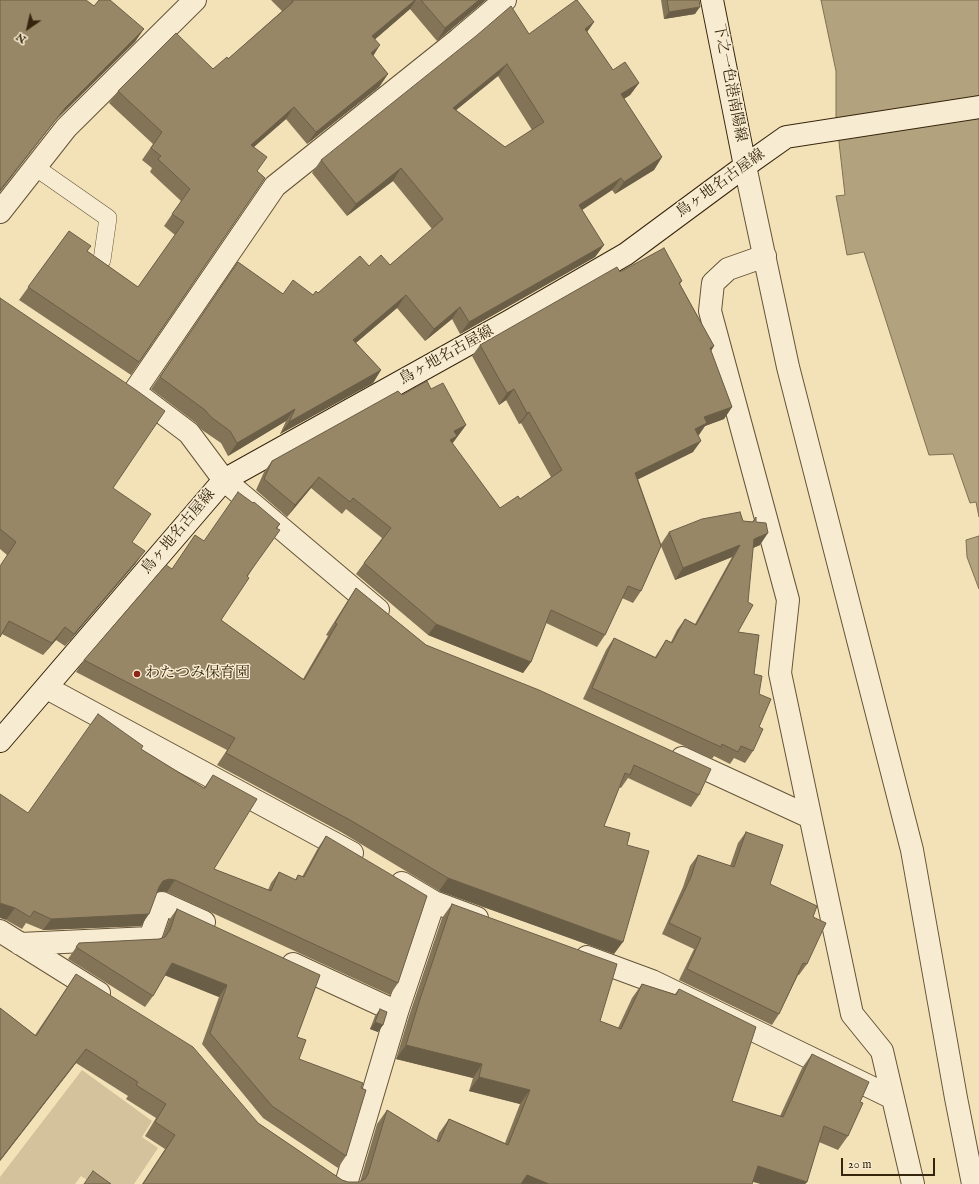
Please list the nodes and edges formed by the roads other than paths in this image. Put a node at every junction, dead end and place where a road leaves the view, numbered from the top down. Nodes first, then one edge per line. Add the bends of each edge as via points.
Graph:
1 (195, 0) edge
2 (505, 0) edge
3 (712, 0) edge
4 (979, 107) edge
5 (745, 166) junction
6 (35, 167) junction
7 (0, 212) edge
8 (765, 256) junction
9 (102, 260) edge
10 (115, 379) edge
11 (134, 392) junction
12 (224, 480) junction
13 (392, 621) edge
14 (46, 688) junction
15 (0, 741) edge
16 (665, 751) edge
17 (810, 817) junction
18 (368, 863) edge
19 (388, 874) edge
20 (434, 902) junction
21 (492, 923) edge
22 (219, 930) edge
23 (0, 931) edge
24 (20, 944) junction
25 (572, 952) edge
26 (276, 956) edge
27 (118, 1005) edge
28 (397, 1012) junction
29 (893, 1098) junction
30 (346, 1184) edge
31 (913, 1184) edge
32 (973, 1184) edge

1 - 6 street via 66,128
2 - 11 street via 275,186
3 - 5 street, 下之一色港南陽線
4 - 5 street, 鳥ヶ地名古屋線 via 786,138
5 - 8 street, 下之一色港南陽線
5 - 12 street, 鳥ヶ地名古屋線 via 626,254
6 - 7 street
6 - 9 lane via 108,218
8 - 17 street via 728,269 713,283 710,311 788,600 780,673
8 - 32 street, 下之一色港南陽線 via 788,367 912,850
10 - 11 street
11 - 12 street via 189,433
12 - 13 street
12 - 14 street, 鳥ヶ地名古屋線
14 - 15 street, 鳥ヶ地名古屋線
14 - 18 street
16 - 17 street
17 - 29 street via 852,1014 882,1051
19 - 20 street
20 - 21 street
20 - 28 street
22 - 24 street via 162,903 150,938
23 - 24 street
24 - 27 street
25 - 29 street via 652,981
26 - 28 street
28 - 30 street
29 - 31 street

